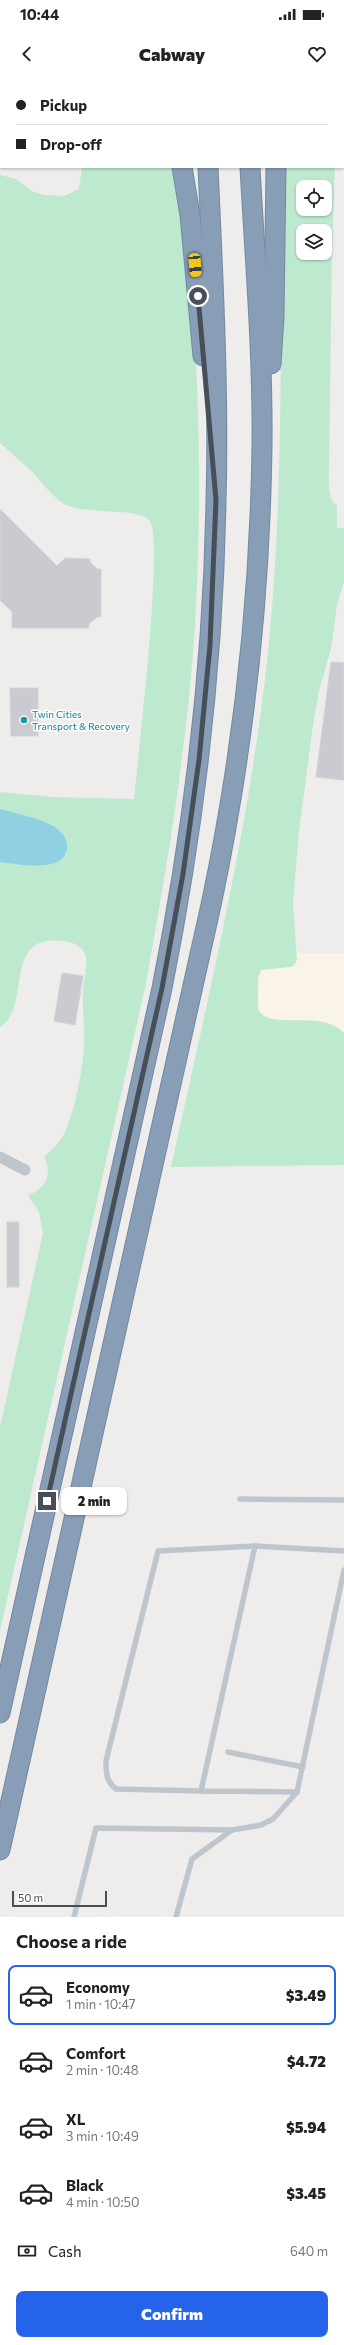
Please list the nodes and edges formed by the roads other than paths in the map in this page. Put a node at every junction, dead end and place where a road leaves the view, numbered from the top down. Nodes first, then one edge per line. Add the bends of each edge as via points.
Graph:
1 (182, 168) edge
2 (208, 168) edge
3 (250, 168) edge
4 (276, 168) edge
5 (216, 500) junction
6 (261, 501) junction
7 (0, 1157) edge
8 (25, 1170) dead end
9 (240, 1499) dead end
10 (344, 1500) edge
11 (255, 1546) junction
12 (344, 1551) edge
13 (344, 1569) edge
14 (0, 1713) edge
15 (228, 1752) dead end
16 (303, 1767) junction
17 (201, 1791) junction
18 (297, 1792) junction
19 (232, 1830) junction
20 (0, 1850) edge
21 (74, 1917) edge
22 (176, 1917) edge

1 - 5 highway via 194,249
2 - 5 highway via 216,399
3 - 6 highway via 260,357
4 - 6 highway via 274,316
5 - 14 highway via 213,595 205,702 194,796 176,909 154,1023
6 - 20 highway via 249,674 222,848
7 - 8 street
9 - 10 lane
11 - 12 lane
11 - 17 lane
11 - 17 lane via 158,1551 106,1761 106,1773 110,1784 116,1789
13 - 16 lane
15 - 16 lane
16 - 18 lane
17 - 18 lane
18 - 19 lane via 273,1819 261,1825
19 - 21 lane via 96,1828
19 - 22 lane via 192,1859

